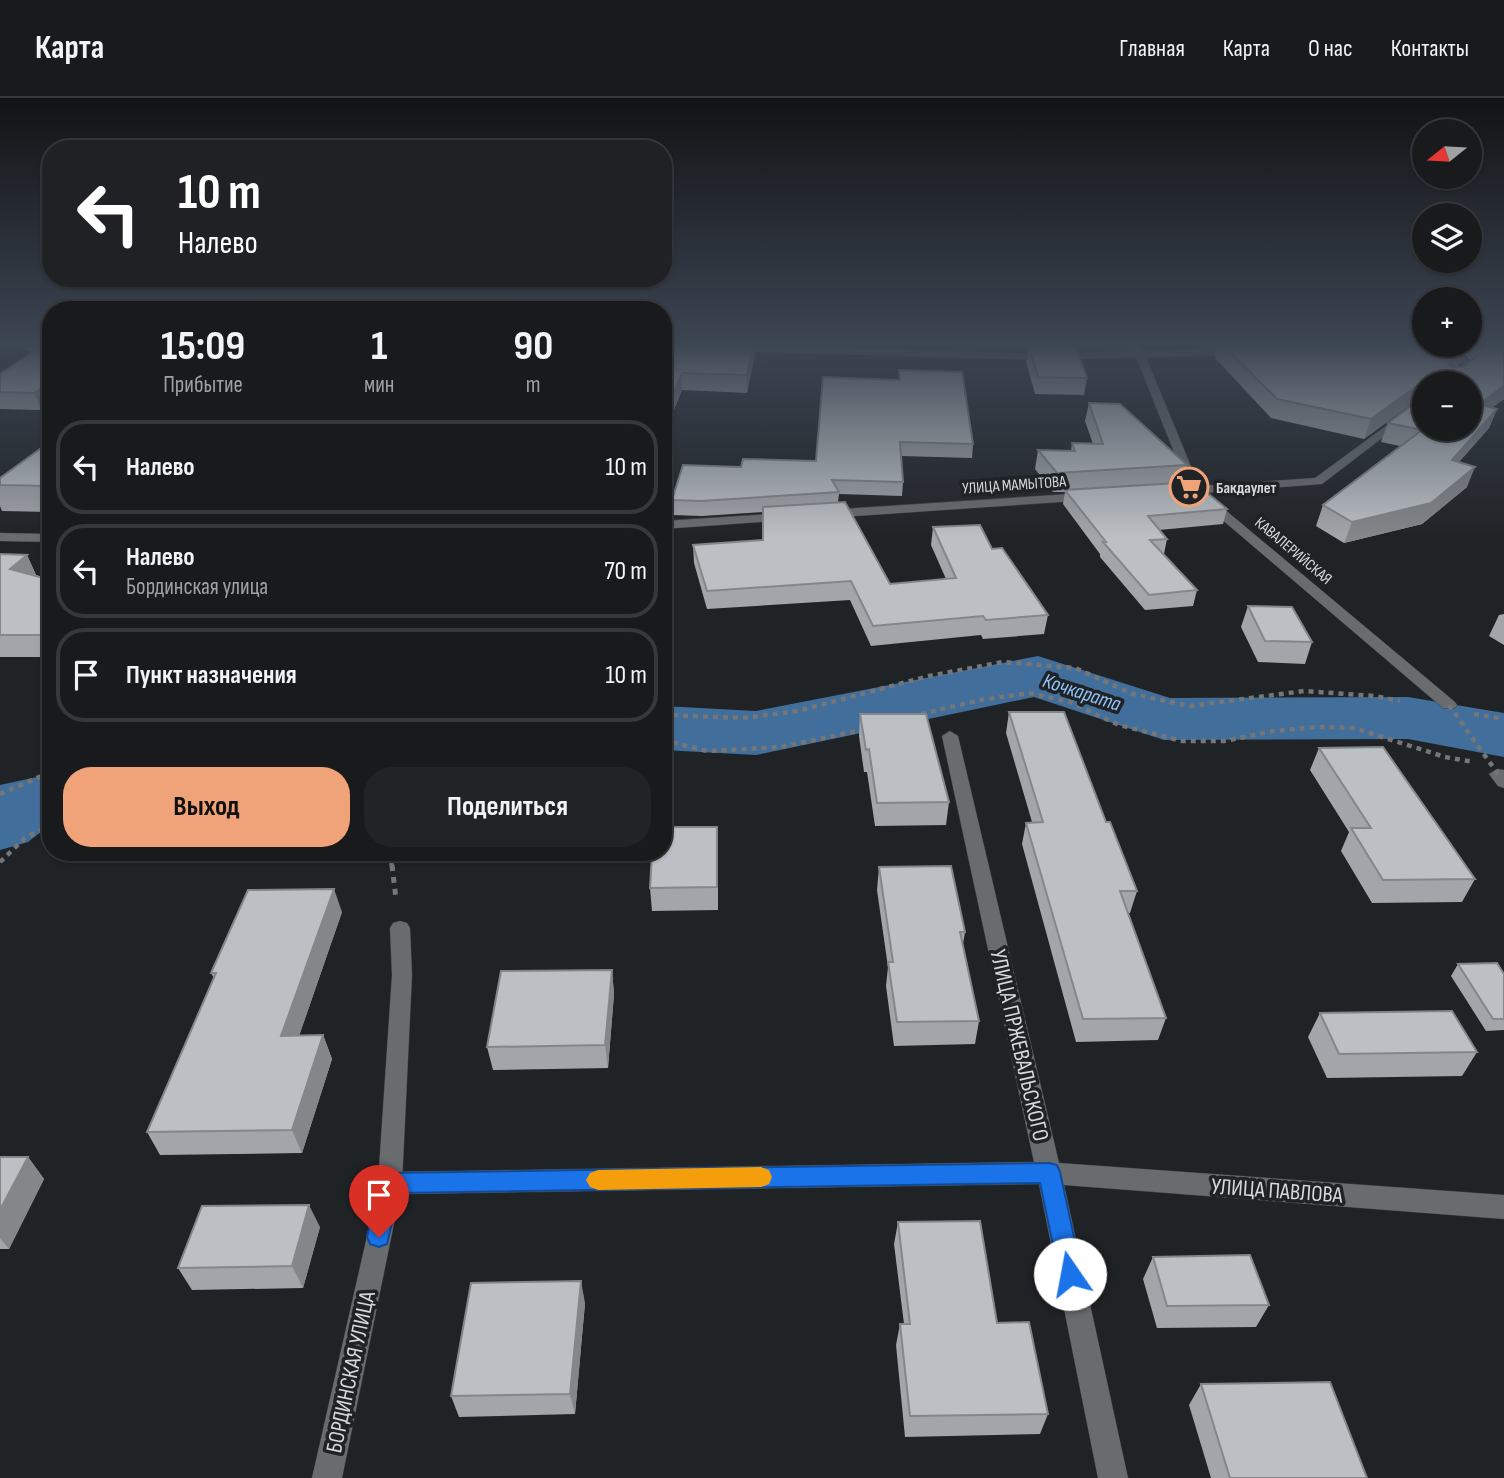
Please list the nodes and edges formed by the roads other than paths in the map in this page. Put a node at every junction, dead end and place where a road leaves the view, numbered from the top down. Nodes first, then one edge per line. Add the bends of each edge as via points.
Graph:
1 (1159, 408) edge
2 (1412, 410) edge
3 (1188, 490) junction
4 (1100, 496) edge
5 (815, 515) edge
6 (801, 516) edge
7 (672, 524) edge
8 (0, 537) edge
9 (42, 538) edge
10 (1446, 707) road end
11 (950, 736) dead end
12 (400, 928) road end
13 (1049, 1172) junction
14 (390, 1183) junction
15 (1504, 1207) edge
16 (327, 1478) edge
17 (1113, 1478) edge

1 - 3 street, КАВАЛЕРИЙСКАЯ
2 - 3 street via 1318,481
3 - 10 street, КАВАЛЕРИЙСКАЯ
4 - 5 street, УЛИЦА МАМЫТОВА
6 - 7 street
8 - 9 street
11 - 13 street, УЛИЦА ПРЖЕВАЛЬСКОГО
12 - 14 street, БОРДИНСКАЯ УЛИЦА via 402,975
13 - 14 street, УЛИЦА ПАВЛОВА
13 - 15 street, УЛИЦА ПАВЛОВА
13 - 17 street, УЛИЦА ПРЖЕВАЛЬСКОГО
14 - 16 street, БОРДИНСКАЯ УЛИЦА

